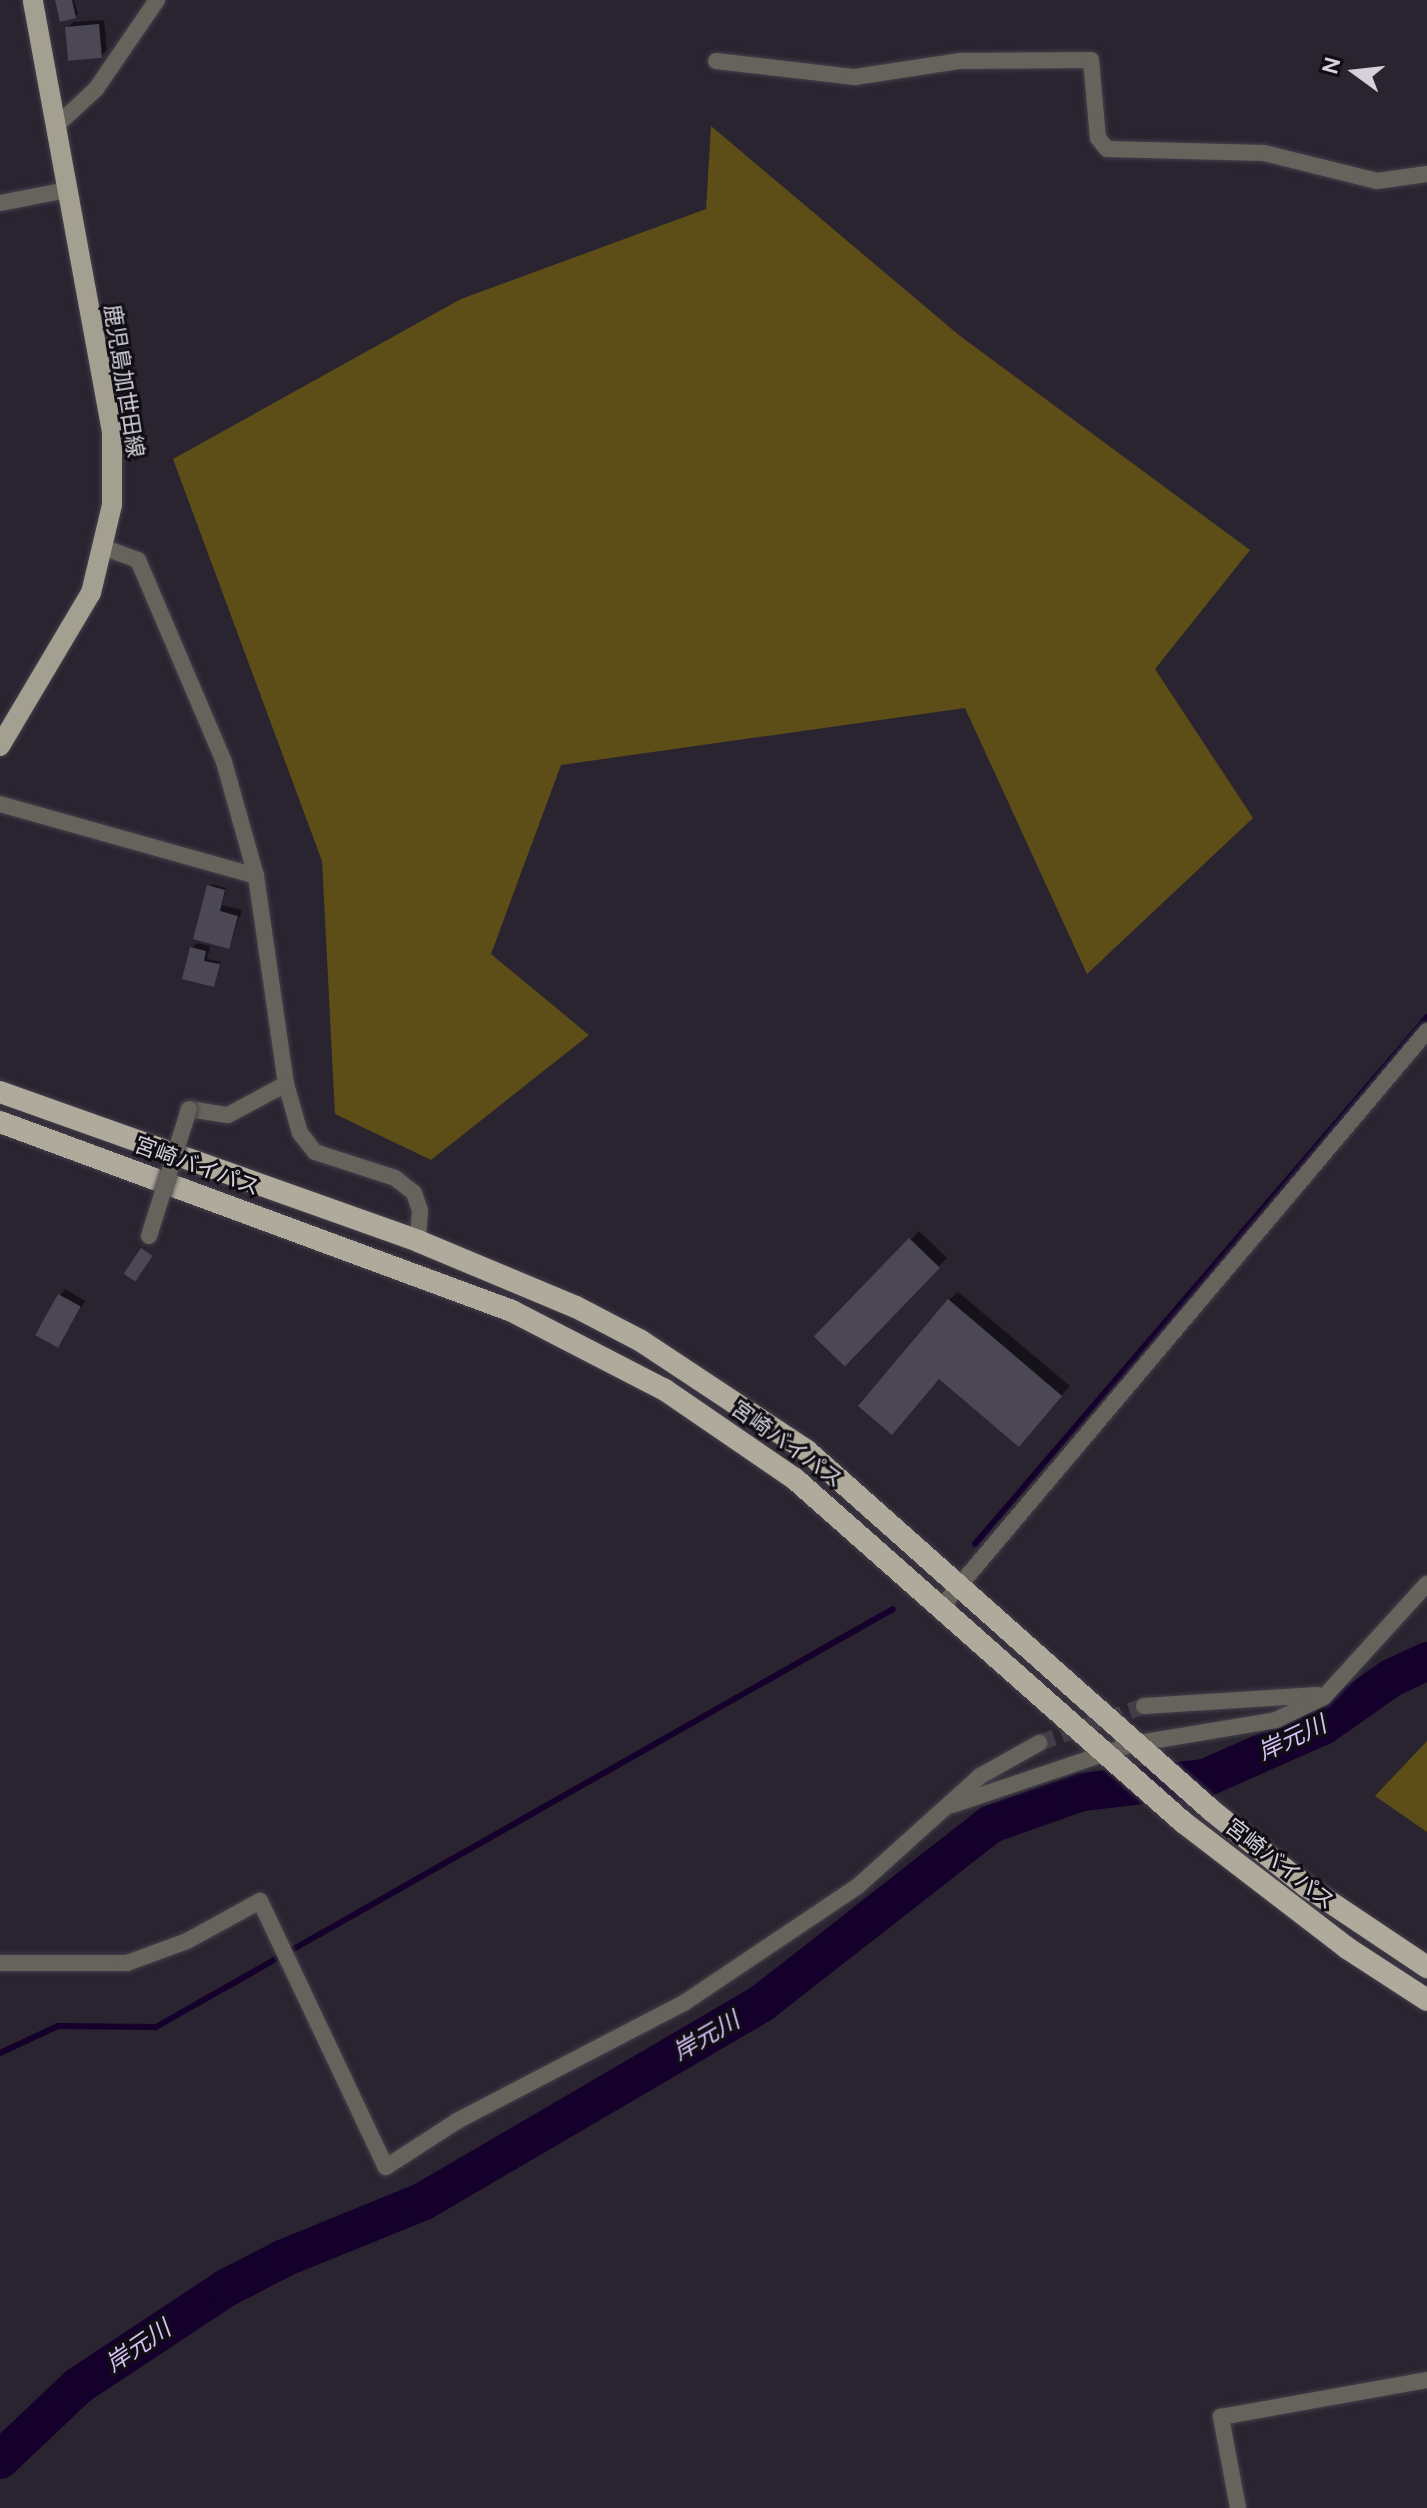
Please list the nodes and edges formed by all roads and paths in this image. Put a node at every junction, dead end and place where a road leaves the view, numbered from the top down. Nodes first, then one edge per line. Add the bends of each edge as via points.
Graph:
1 (33, 0) edge
2 (157, 0) edge
3 (716, 61) dead end
4 (55, 127) junction
5 (1427, 174) edge
6 (67, 190) junction
7 (0, 203) edge
8 (105, 548) junction
9 (0, 746) edge
10 (0, 804) edge
11 (256, 876) junction
12 (1427, 1031) edge
13 (286, 1084) junction
14 (0, 1092) edge
15 (0, 1122) edge
16 (149, 1236) dead end
17 (418, 1241) junction
18 (962, 1584) junction
19 (1427, 1584) edge
20 (943, 1605) junction
21 (1326, 1695) junction
22 (1144, 1706) tunnel mouth
23 (1039, 1743) tunnel mouth
24 (1141, 1750) junction
25 (1112, 1761) junction
26 (943, 1808) junction
27 (0, 1963) edge
28 (1427, 1967) edge
29 (1427, 2000) edge
30 (1427, 2380) edge
31 (1238, 2508) edge

1 - 4 main road, 鹿児島加世田線
2 - 4 street via 96,89
3 - 5 street via 855,77 959,61 1091,60 1098,138 1107,149 1264,153 1377,181
4 - 6 main road, 鹿児島加世田線
6 - 7 street
6 - 8 main road, 鹿児島加世田線 via 112,432 112,505
8 - 9 main road, 鹿児島加世田線 via 68,639
8 - 11 street via 138,560 224,762
10 - 11 street
11 - 13 street
12 - 18 street
13 - 16 street, bridge via 228,1115 189,1109
13 - 17 street via 300,1133 315,1152 395,1178 414,1193 420,1210
14 - 17 highway, 宮崎バイパス
15 - 20 highway, 宮崎バイパス via 512,1311 597,1353 665,1390 795,1479
17 - 18 highway, 宮崎バイパス via 576,1307 698,1376 807,1451
18 - 20 street
18 - 24 highway, 宮崎バイパス
19 - 21 street
20 - 25 highway, 宮崎バイパス
21 - 22 street
21 - 24 street via 1276,1720
23 - 26 street via 980,1776
24 - 25 street
24 - 28 highway, 宮崎バイパス via 1306,1886
25 - 26 street
25 - 29 highway, 宮崎バイパス via 1347,1948
26 - 27 street via 858,1886 684,2003 457,2121 386,2167 260,1901 187,1941 127,1963
30 - 31 street via 1221,2417

